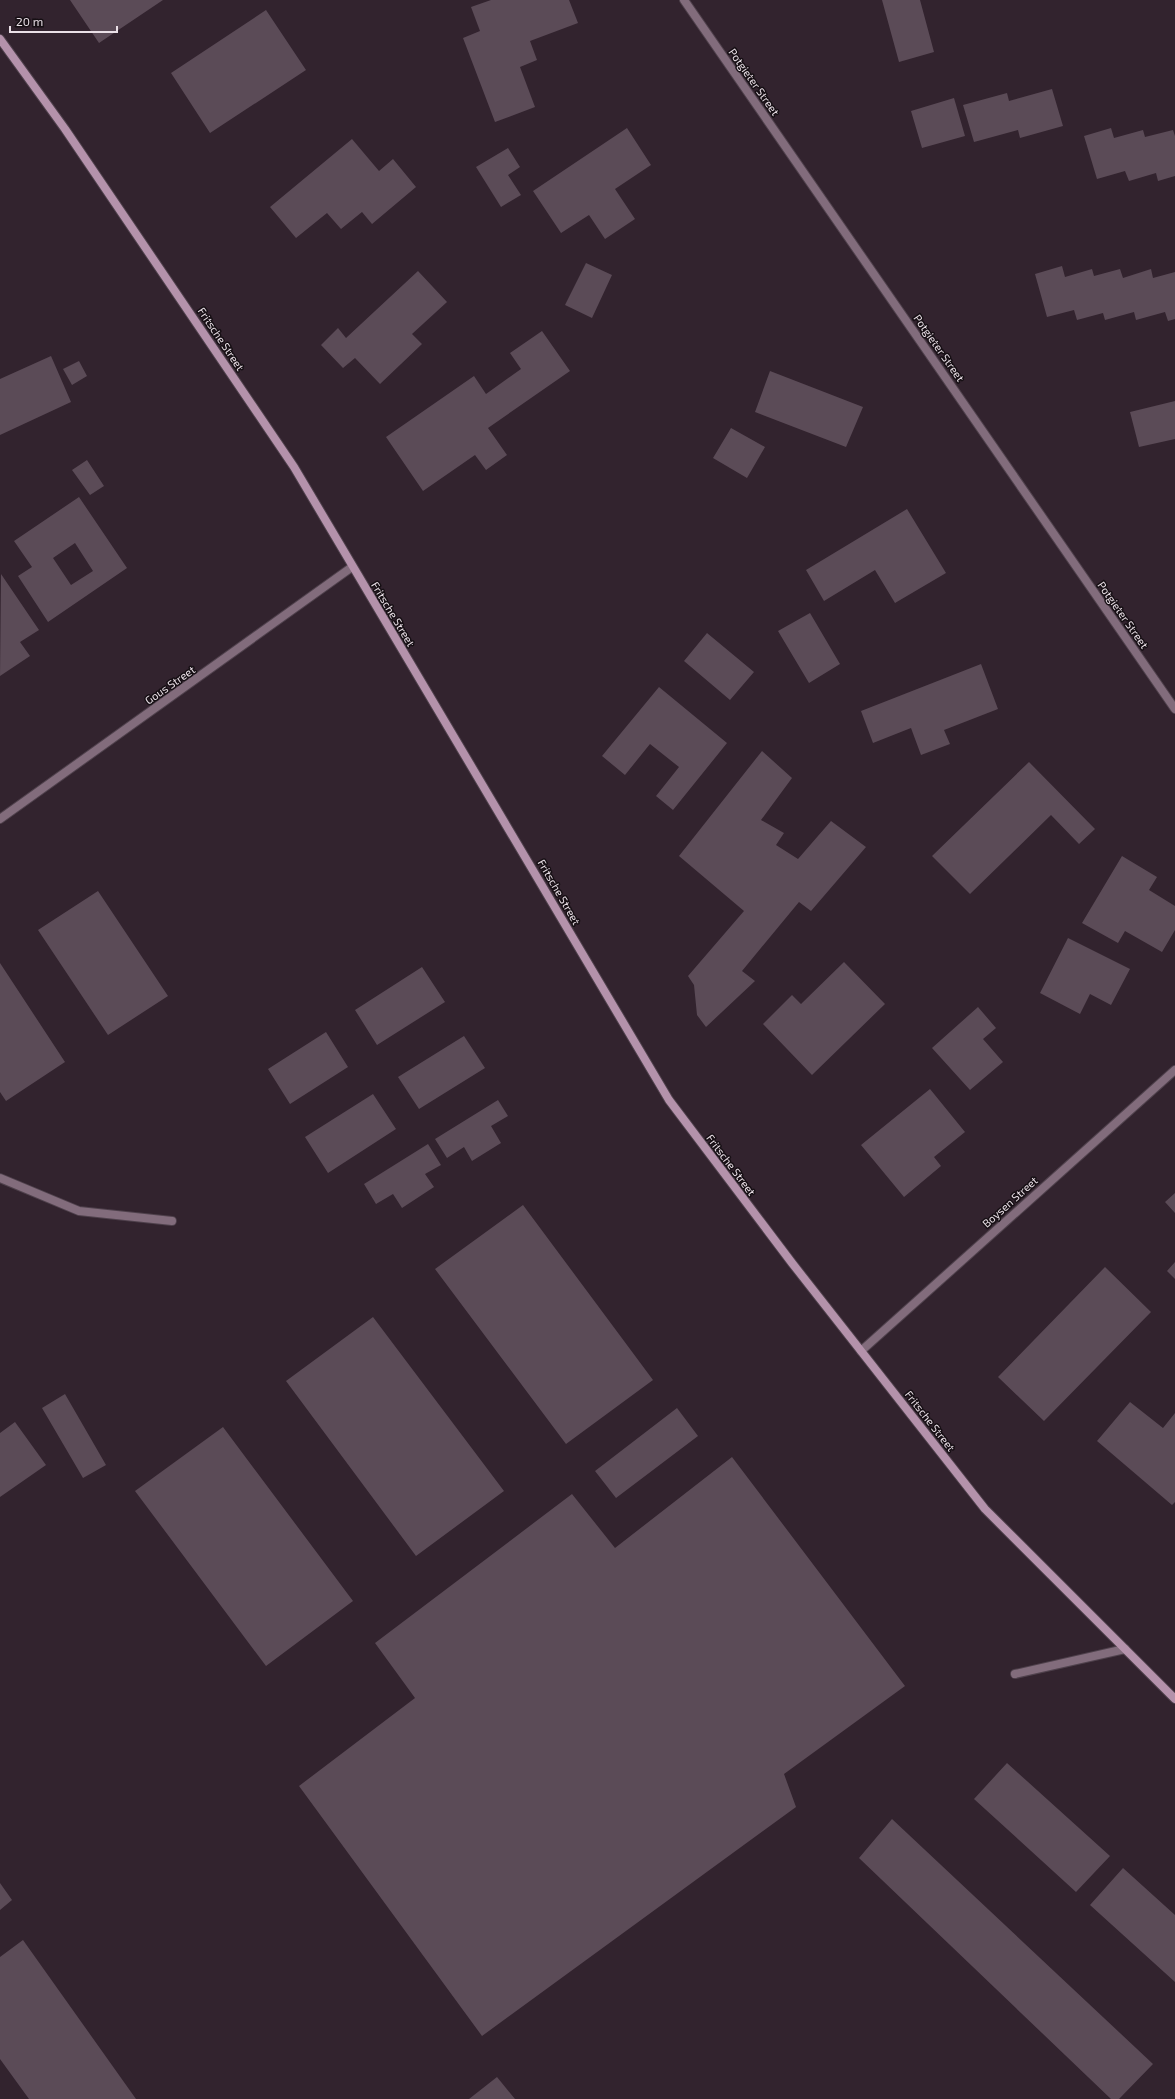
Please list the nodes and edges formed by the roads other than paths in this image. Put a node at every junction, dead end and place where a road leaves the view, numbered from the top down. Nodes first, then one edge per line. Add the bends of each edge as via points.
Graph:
1 (684, 0) edge
2 (0, 39) edge
3 (352, 567) junction
4 (1175, 709) edge
5 (0, 819) edge
6 (1175, 1070) edge
7 (0, 1178) edge
8 (172, 1220) dead end
9 (861, 1351) junction
10 (1125, 1649) junction
11 (1015, 1674) dead end
12 (1175, 1699) edge

1 - 4 street, Potgieter Street
2 - 3 street, Fritsche Street via 65,129 294,467
3 - 5 street, Gous Street
3 - 9 street, Fritsche Street via 669,1100
6 - 9 street, Boysen Street
7 - 8 street via 79,1211
9 - 10 street, Fritsche Street via 985,1509
10 - 11 street
10 - 12 street, Fritsche Street

